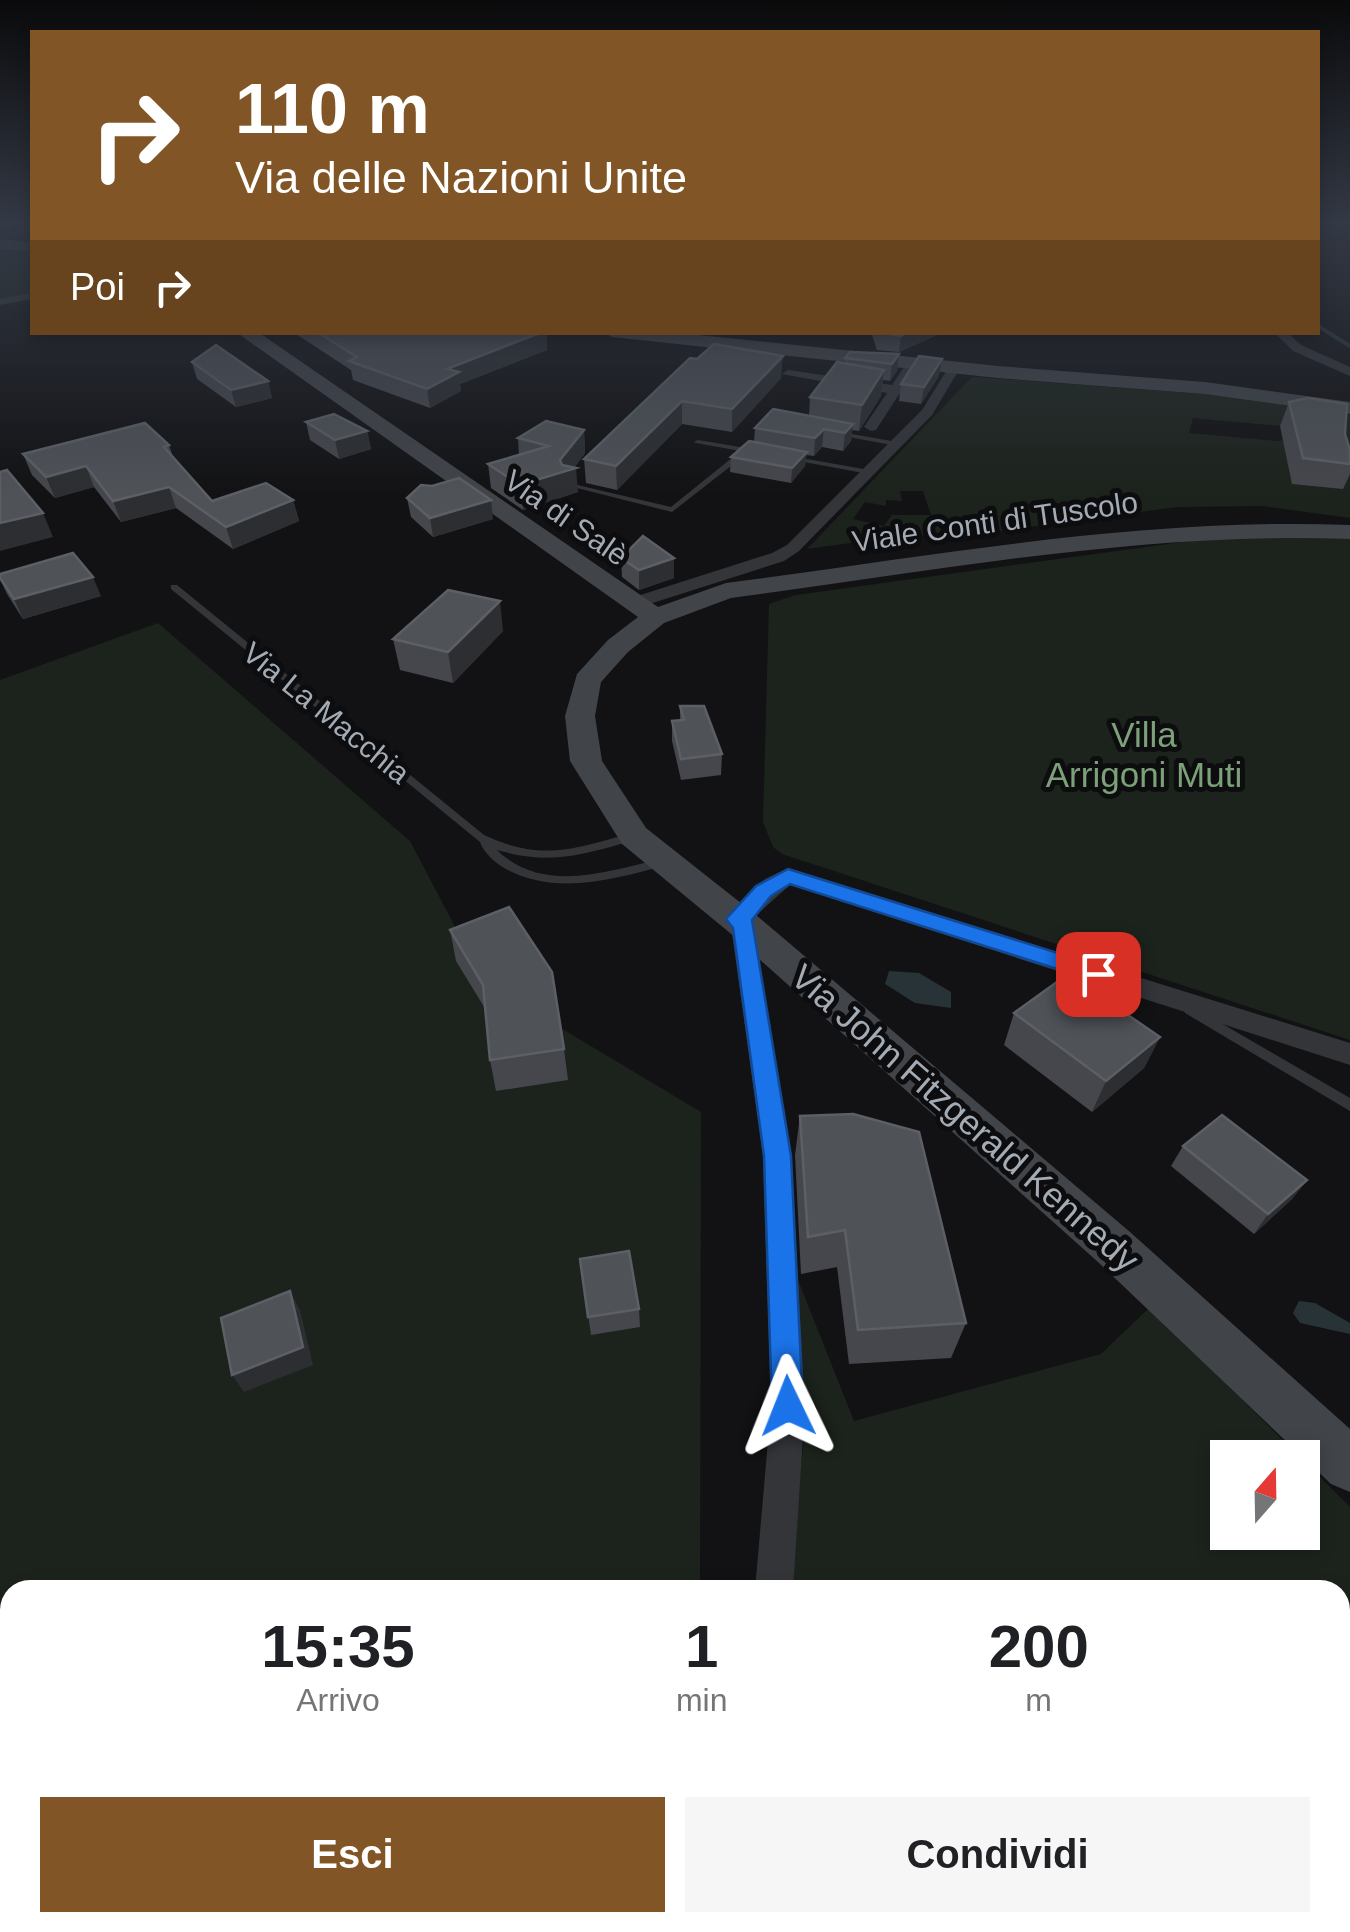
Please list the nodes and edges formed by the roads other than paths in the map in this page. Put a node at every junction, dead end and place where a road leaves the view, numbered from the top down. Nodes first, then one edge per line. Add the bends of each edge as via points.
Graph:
1 (248, 335) edge
2 (641, 335) edge
3 (1283, 335) edge
4 (914, 363) junction
5 (954, 368) junction
6 (1350, 372) edge
7 (793, 380) dead end
8 (896, 390) junction
9 (1350, 408) edge
10 (906, 409) junction
11 (872, 426) dead end
12 (828, 432) edge
13 (698, 442) dead end
14 (897, 444) junction
15 (746, 450) junction
16 (764, 453) edge
17 (782, 456) edge
18 (870, 472) junction
19 (570, 485) edge
20 (1350, 532) edge
21 (174, 587) dead end
22 (645, 610) junction
23 (480, 838) junction
24 (650, 849) junction
25 (740, 922) junction
26 (1162, 993) junction
27 (1350, 1054) edge
28 (1350, 1106) edge
29 (1350, 1465) edge
30 (775, 1580) edge

1 - 22 main road, Via di Salè
2 - 4 main road
3 - 6 street
4 - 5 main road
4 - 8 street
5 - 9 main road via 1126,377
5 - 10 street
7 - 8 street
8 - 10 street
10 - 11 street
10 - 14 street
12 - 14 lane
13 - 15 lane
14 - 18 street
15 - 16 lane
15 - 19 lane via 672,510
17 - 18 lane
18 - 22 street via 778,558
20 - 22 main road, Viale Conti di Tuscolo via 1165,532 726,590
21 - 23 lane, Via La Macchia
22 - 24 main road, Via John Fitzgerald Kennedy via 588,680 580,716 586,761
23 - 24 lane, Via La Macchia via 507,853
23 - 24 lane, Via La Macchia via 501,864 539,881 590,878
24 - 25 main road, Via John Fitzgerald Kennedy
25 - 26 street via 764,891 788,876
25 - 29 main road, Via John Fitzgerald Kennedy via 1114,1247
25 - 30 street via 778,1156 788,1406
26 - 27 street
26 - 28 lane

